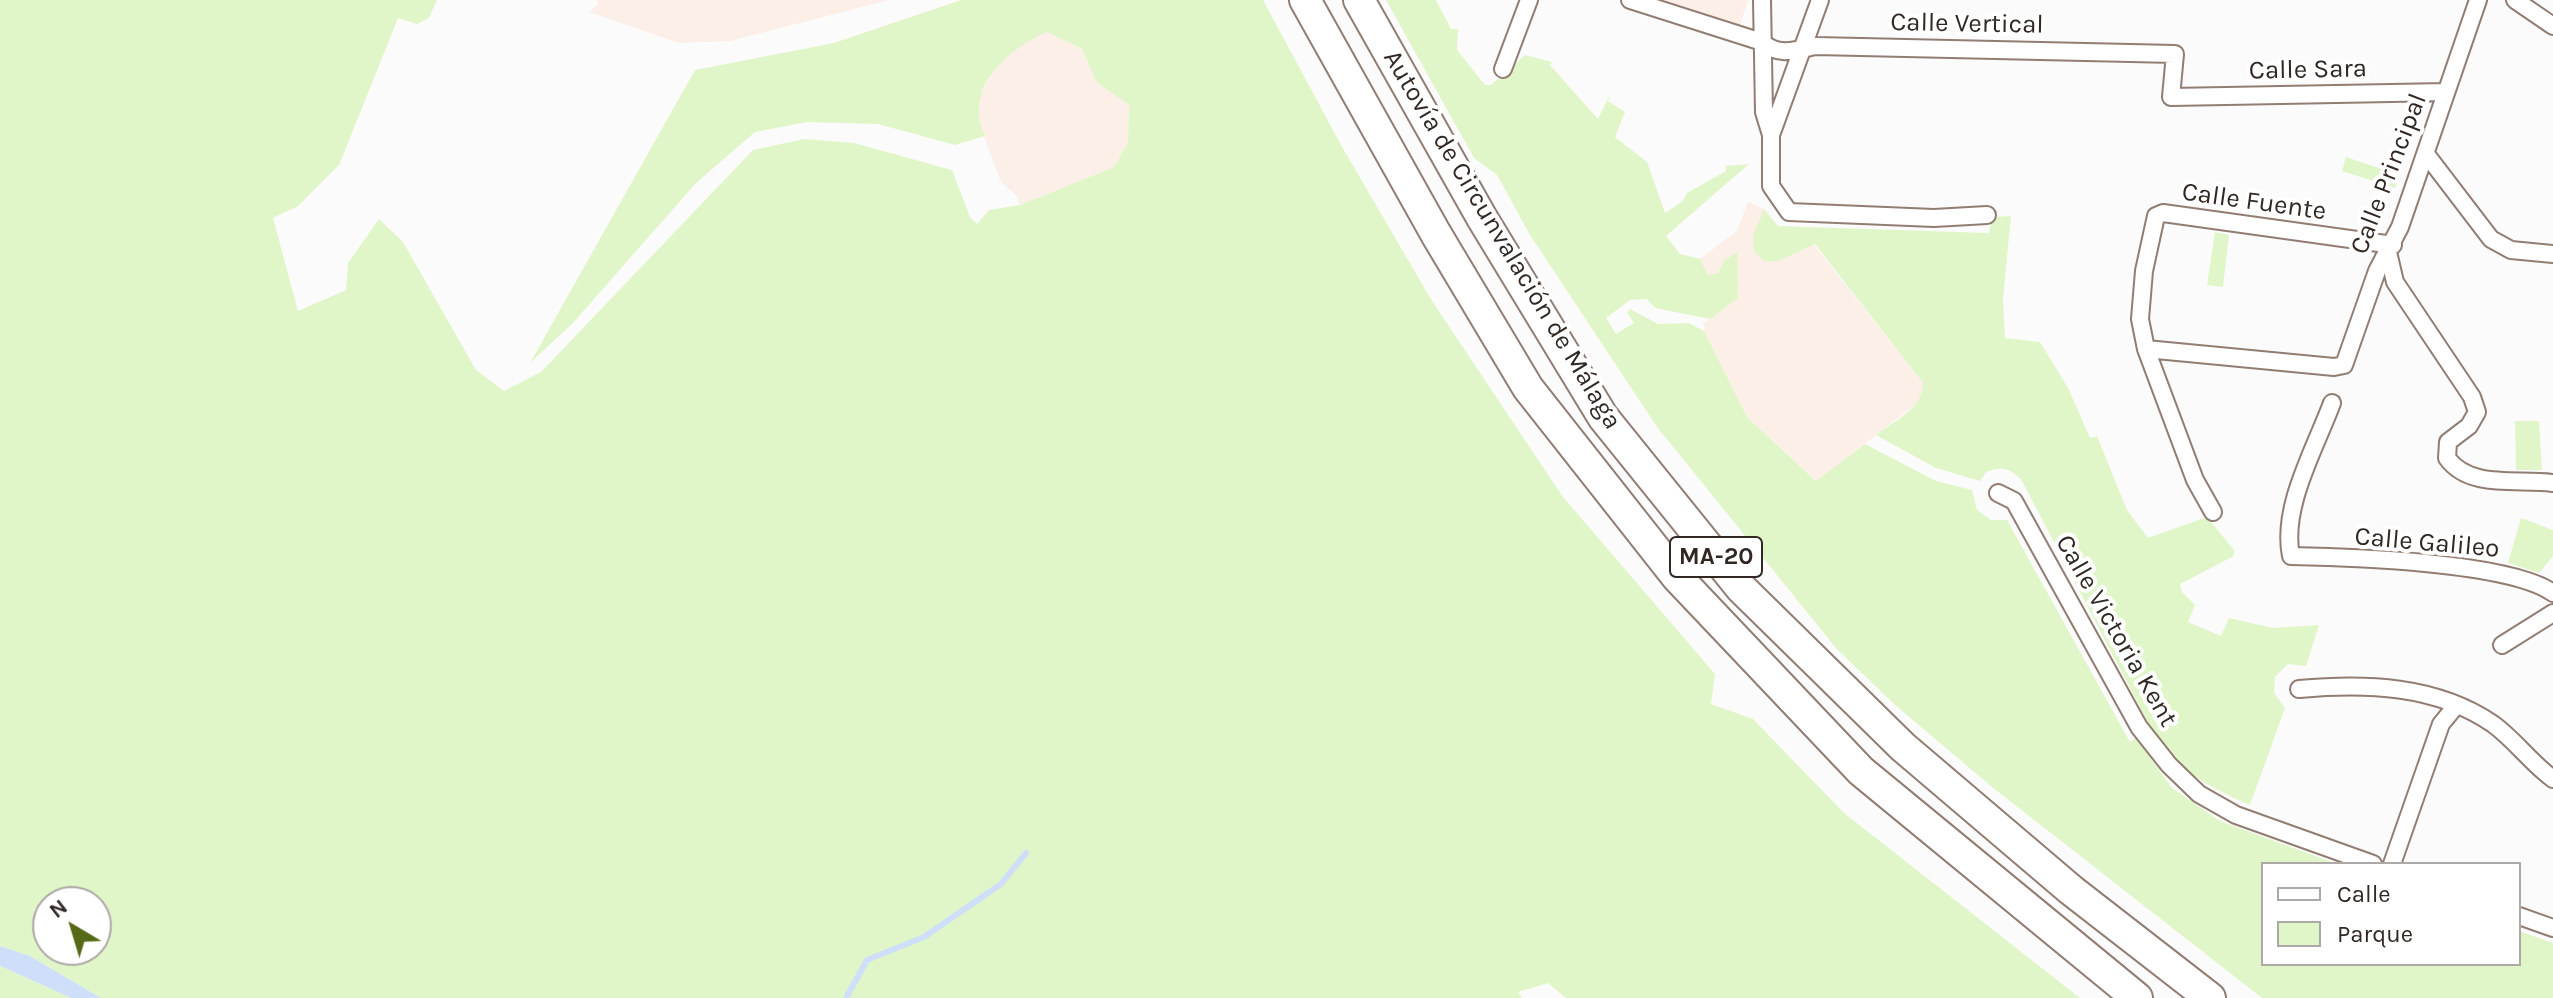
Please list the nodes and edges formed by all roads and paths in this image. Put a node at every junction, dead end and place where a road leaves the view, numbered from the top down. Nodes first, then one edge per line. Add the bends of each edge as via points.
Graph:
1 (1305, 0) edge
2 (1359, 0) edge
3 (1529, 0) edge
4 (1630, 0) edge
5 (1762, 0) edge
6 (1820, 0) edge
7 (2478, 0) edge
8 (2515, 0) edge
9 (2553, 7) edge
10 (2531, 11) junction
11 (2553, 26) edge
12 (1762, 42) junction
13 (1800, 49) junction
14 (1503, 69) dead end
15 (2446, 92) junction
16 (2171, 97) joint
17 (1770, 132) junction
18 (2426, 154) junction
19 (1987, 215) dead end
20 (2390, 249) junction
21 (2553, 254) edge
22 (2146, 349) junction
23 (2332, 403) dead end
24 (2553, 483) edge
25 (1998, 493) dead end
26 (2213, 512) dead end
27 (2553, 593) edge
28 (2553, 613) edge
29 (2502, 645) dead end
30 (2299, 689) dead end
31 (2455, 707) junction
32 (2553, 779) edge
33 (2367, 862) edge
34 (2393, 862) edge
35 (2521, 917) edge
36 (2553, 928) edge
37 (2137, 998) edge
38 (2210, 998) edge

1 - 37 highway, Autovía de Circunvalación de Málaga / MA-20 via 1528,388 1677,577 1861,771
2 - 38 highway, Autovía de Circunvalación de Málaga / MA-20 via 1603,417 1741,588 1903,747 2071,890
3 - 14 street
4 - 12 street, Calle Vertical
5 - 12 street
6 - 13 street
7 - 15 street, Calle Principal
8 - 10 street
9 - 10 street
10 - 11 street
12 - 13 street, Calle Vertical via 1771,50
12 - 17 street via 1764,112
13 - 16 street, Calle Vertical via 2175,54
13 - 17 street
15 - 16 street, Calle Sara
15 - 18 street, Calle Principal
17 - 19 street via 1771,186 1789,212
18 - 20 street, Calle Principal
18 - 21 street via 2491,239 2511,250
20 - 22 street, Calle Principal via 2344,365
20 - 22 street, Calle Fuente via 2163,213 2156,216 2144,271 2140,319
20 - 24 street via 2395,282 2477,412 2448,442 2447,458 2466,473 2496,482
22 - 26 street via 2195,480
23 - 27 street, Calle Galileo via 2294,504 2287,535 2291,556 2485,570 2536,580
25 - 33 street, Calle Victoria Kent via 2014,501 2139,727 2169,765 2199,794 2236,815
28 - 29 street
30 - 31 street via 2395,687
31 - 32 street via 2492,724
31 - 34 street via 2441,724
35 - 36 street

